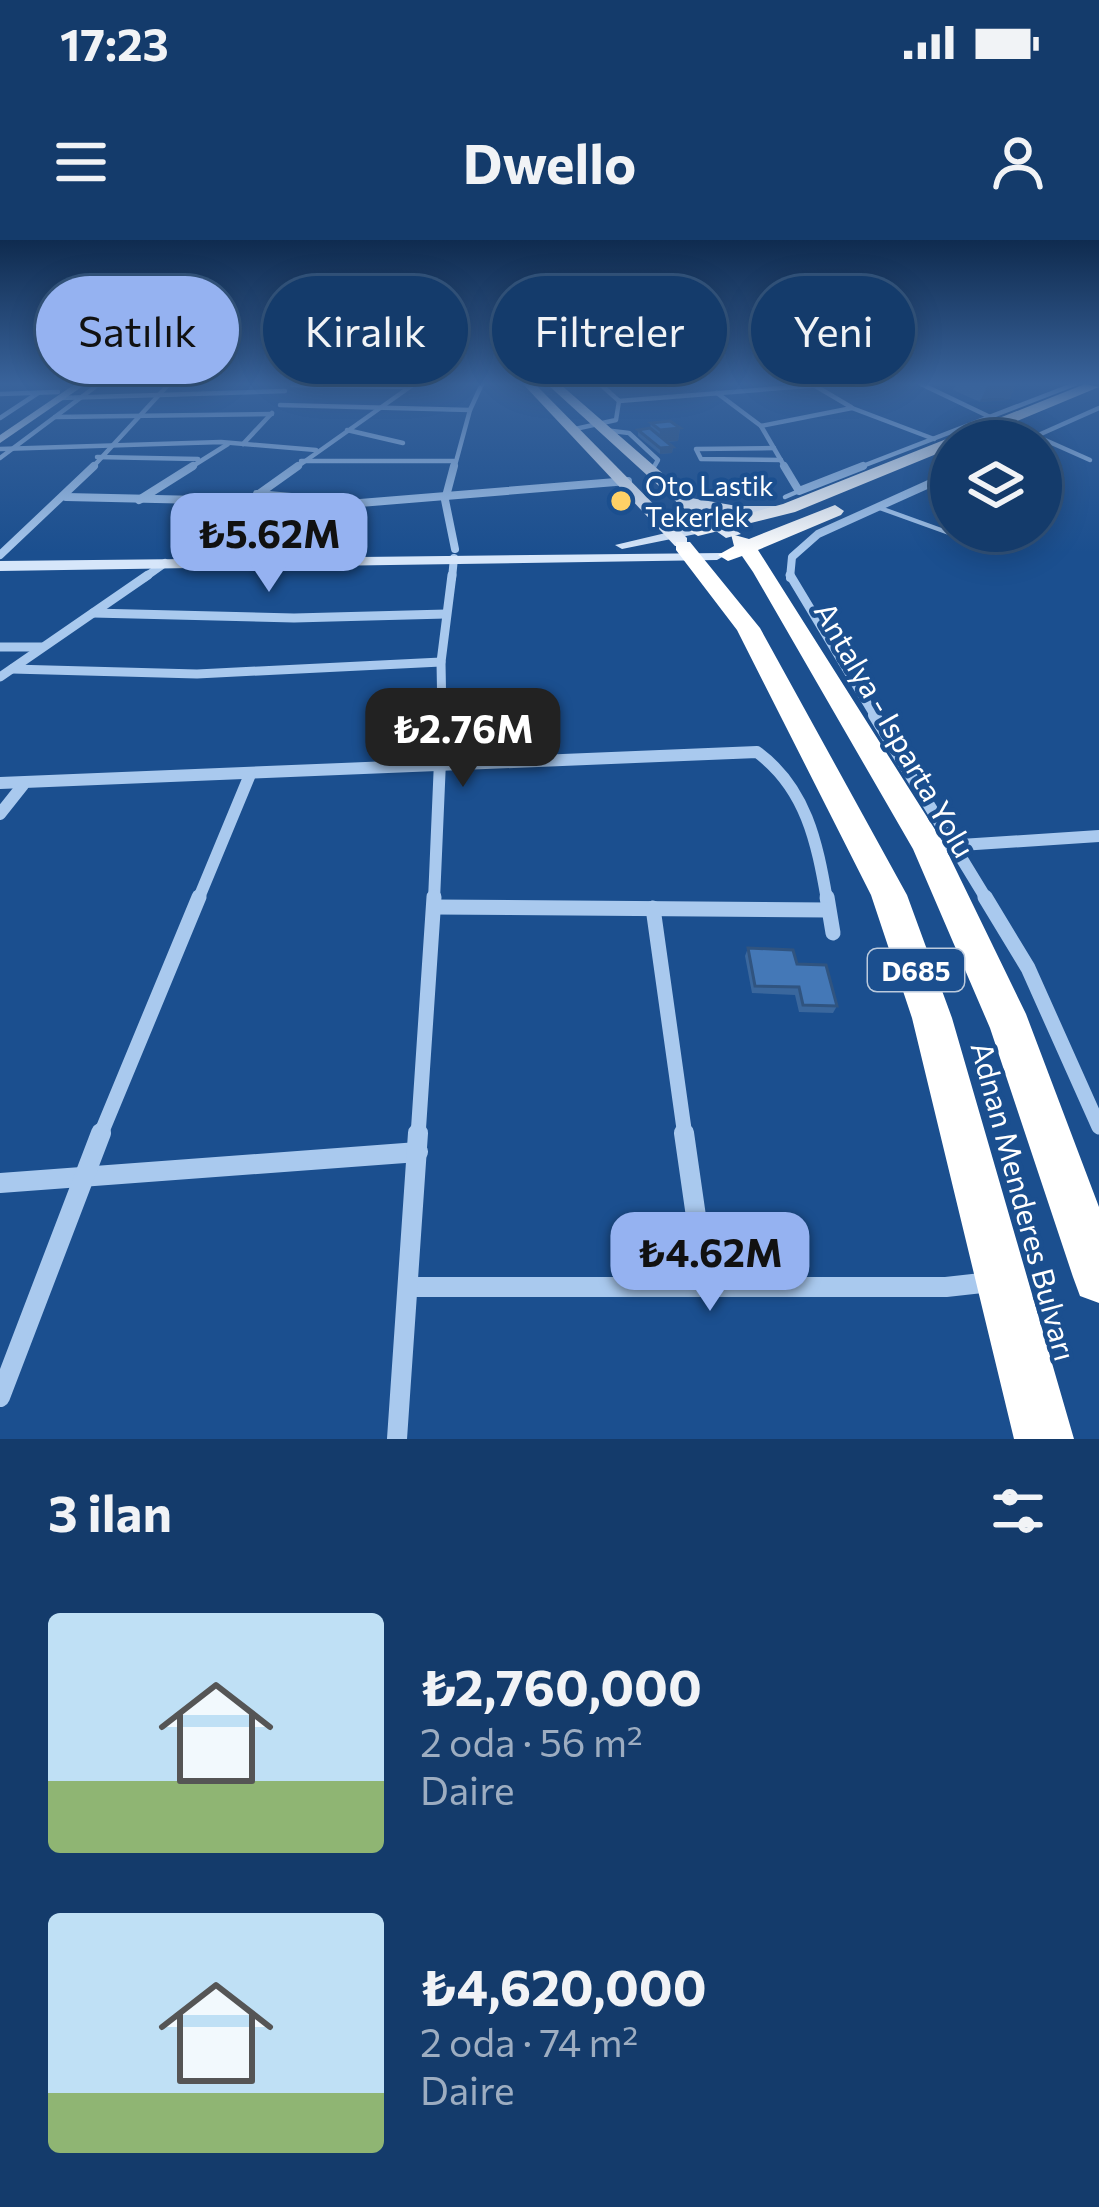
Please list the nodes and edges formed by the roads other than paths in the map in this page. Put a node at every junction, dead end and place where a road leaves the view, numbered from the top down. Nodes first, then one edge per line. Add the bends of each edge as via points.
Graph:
1 (25, 440) edge
2 (114, 440) edge
3 (247, 440) edge
4 (332, 440) edge
5 (393, 440) edge
6 (461, 440) edge
7 (586, 440) edge
8 (615, 440) edge
9 (769, 440) edge
10 (403, 442) dead end
11 (229, 443) junction
12 (0, 444) edge
13 (110, 444) junction
14 (243, 444) junction
15 (930, 447) edge
16 (930, 447) edge
17 (14, 448) junction
18 (774, 448) junction
19 (1062, 448) edge
20 (316, 450) junction
21 (97, 457) junction
22 (0, 458) edge
23 (199, 459) junction
24 (781, 460) junction
25 (1090, 460) dead end
26 (301, 461) junction
27 (454, 461) junction
28 (930, 472) edge
29 (628, 481) junction
30 (930, 482) edge
31 (800, 491) junction
32 (675, 493) junction
33 (257, 494) junction
34 (66, 496) junction
35 (446, 500) junction
36 (138, 501) junction
37 (247, 501) junction
38 (782, 504) junction
39 (868, 504) junction
40 (930, 526) edge
41 (709, 542) junction
42 (454, 554) junction
43 (0, 556) edge
44 (170, 558) junction
45 (0, 566) edge
46 (93, 613) junction
47 (446, 614) junction
48 (0, 647) edge
49 (43, 647) junction
50 (441, 662) junction
51 (12, 669) junction
52 (0, 677) edge
53 (443, 768) junction
54 (249, 777) junction
55 (0, 783) edge
56 (23, 785) junction
57 (0, 814) edge
58 (1099, 836) edge
59 (943, 847) junction
60 (434, 907) junction
61 (653, 908) junction
62 (829, 910) junction
63 (833, 933) dead end
64 (1011, 1028) joint
65 (1099, 1127) edge
66 (418, 1152) junction
67 (82, 1178) junction
68 (0, 1183) edge
69 (1099, 1277) edge
70 (1006, 1280) junction
71 (706, 1286) junction
72 (410, 1287) junction
73 (0, 1397) edge
74 (398, 1439) edge
75 (1044, 1439) edge

1 - 17 street
2 - 13 street
3 - 14 street
4 - 20 street
5 - 10 street
6 - 27 street
7 - 29 main road, Adnan Menderes Bulvarı
8 - 32 main road, Adnan Menderes Bulvarı
9 - 18 street
11 - 13 street
11 - 14 street
11 - 23 street
12 - 17 street
13 - 17 street
13 - 21 street
14 - 20 street
15 - 31 street
16 - 38 highway
17 - 22 street
18 - 24 street
18 - 24 lane via 696,448 700,459
19 - 25 lane
20 - 26 street
21 - 23 street
21 - 34 street
23 - 36 street
24 - 31 street
26 - 27 street
26 - 33 street
27 - 35 street
28 - 39 highway
29 - 35 street
29 - 41 main road, Adnan Menderes Bulvarı
30 - 39 street
31 - 38 lane
32 - 38 main road via 726,509
32 - 41 main road, Adnan Menderes Bulvarı
33 - 35 street
33 - 37 street
34 - 36 street
34 - 43 street
35 - 42 street
36 - 37 street
37 - 44 street
38 - 41 highway
39 - 40 lane
39 - 41 highway
39 - 59 street via 807,541 792,557 790,578
41 - 42 main road
41 - 42 main road
41 - 59 highway, Antalya - Isparta Yolu / D685
41 - 70 highway, Adnan Menderes Bulvarı / D685 via 889,895
42 - 44 main road
42 - 47 street
43 - 44 main road
44 - 45 main road
44 - 46 street
46 - 47 street
46 - 49 street
47 - 50 street
48 - 49 street
49 - 51 street
50 - 51 street via 197,674
50 - 53 street
51 - 52 street
53 - 54 street
53 - 60 street
53 - 62 street via 758,752 779,764 812,826
54 - 56 street
54 - 67 street
55 - 56 street
56 - 57 street
58 - 59 street
59 - 64 highway, Antalya - Isparta Yolu / D685
59 - 65 street via 1028,968
60 - 61 street
60 - 66 street
61 - 62 street
61 - 71 street
62 - 63 street
64 - 69 highway, Adnan Menderes Bulvarı / D685
66 - 67 street
66 - 72 street
67 - 68 street
67 - 73 street
70 - 71 street
70 - 75 highway, Adnan Menderes Bulvarı / D685
71 - 72 street
72 - 74 street

